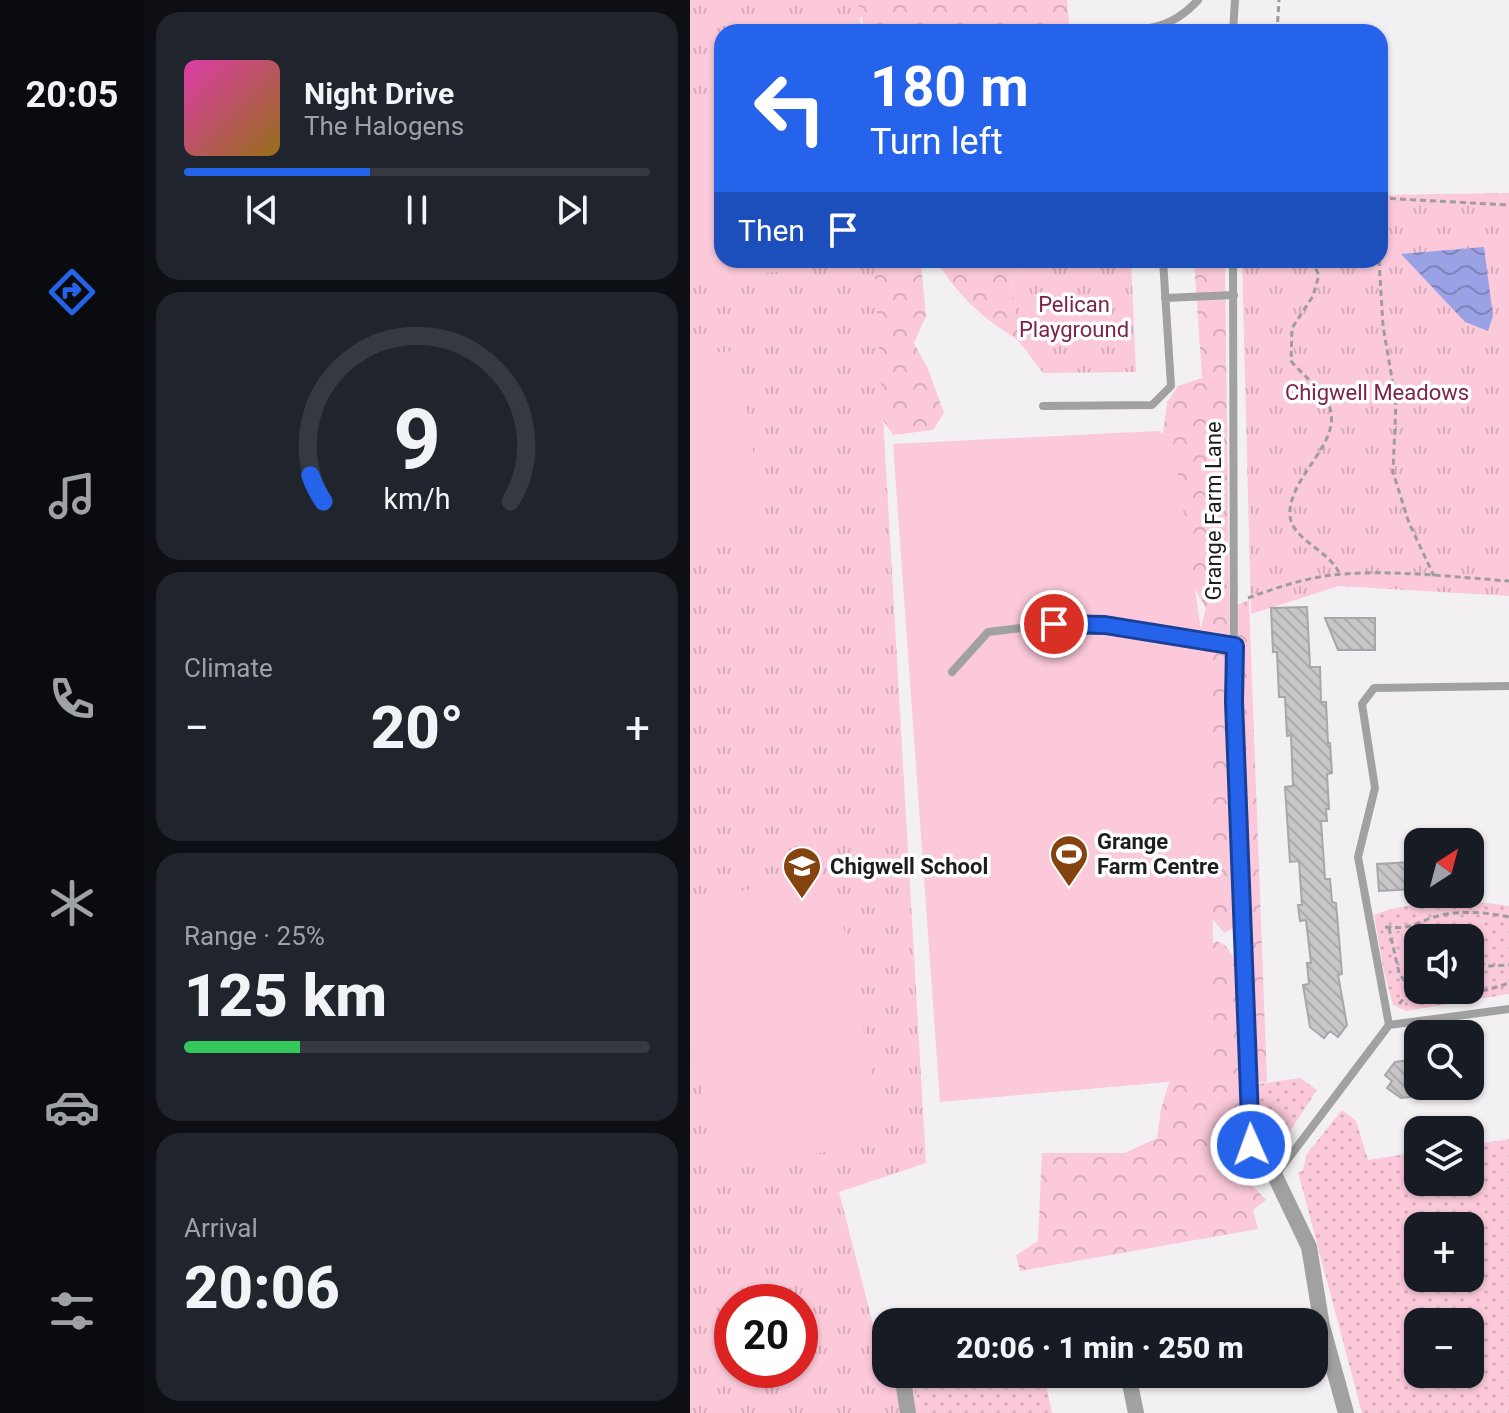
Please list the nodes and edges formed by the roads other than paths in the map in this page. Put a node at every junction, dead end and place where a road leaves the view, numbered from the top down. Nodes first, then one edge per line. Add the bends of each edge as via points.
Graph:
1 (1198, 0) edge
2 (1235, 0) edge
3 (1169, 24) edge
4 (1234, 24) edge
5 (1163, 268) edge
6 (1233, 268) edge
7 (1234, 295) junction
8 (1165, 298) junction
9 (1043, 406) dead end
10 (1235, 646) junction
11 (952, 672) dead end
12 (1509, 686) edge
13 (1509, 1009) edge
14 (1389, 1025) junction
15 (1251, 1145) joint
16 (1275, 1176) junction
17 (904, 1388) edge
18 (1131, 1388) edge
19 (908, 1413) edge
20 (1136, 1413) edge
21 (1346, 1413) edge

1 - 3 lane
2 - 4 lane
5 - 8 lane
6 - 7 lane, Grange Farm Lane
7 - 8 lane
7 - 10 lane, Grange Farm Lane
8 - 9 lane via 1171,386 1152,405
10 - 11 lane via 1105,625 1054,624 988,632
10 - 15 lane, Grange Farm Lane
12 - 14 lane via 1374,688 1362,704 1375,788 1358,857
13 - 14 lane
14 - 16 lane
15 - 16 street, Grange Farm Lane
16 - 21 street, Grange Farm Lane via 1309,1247 1322,1326
17 - 19 street
18 - 20 street

